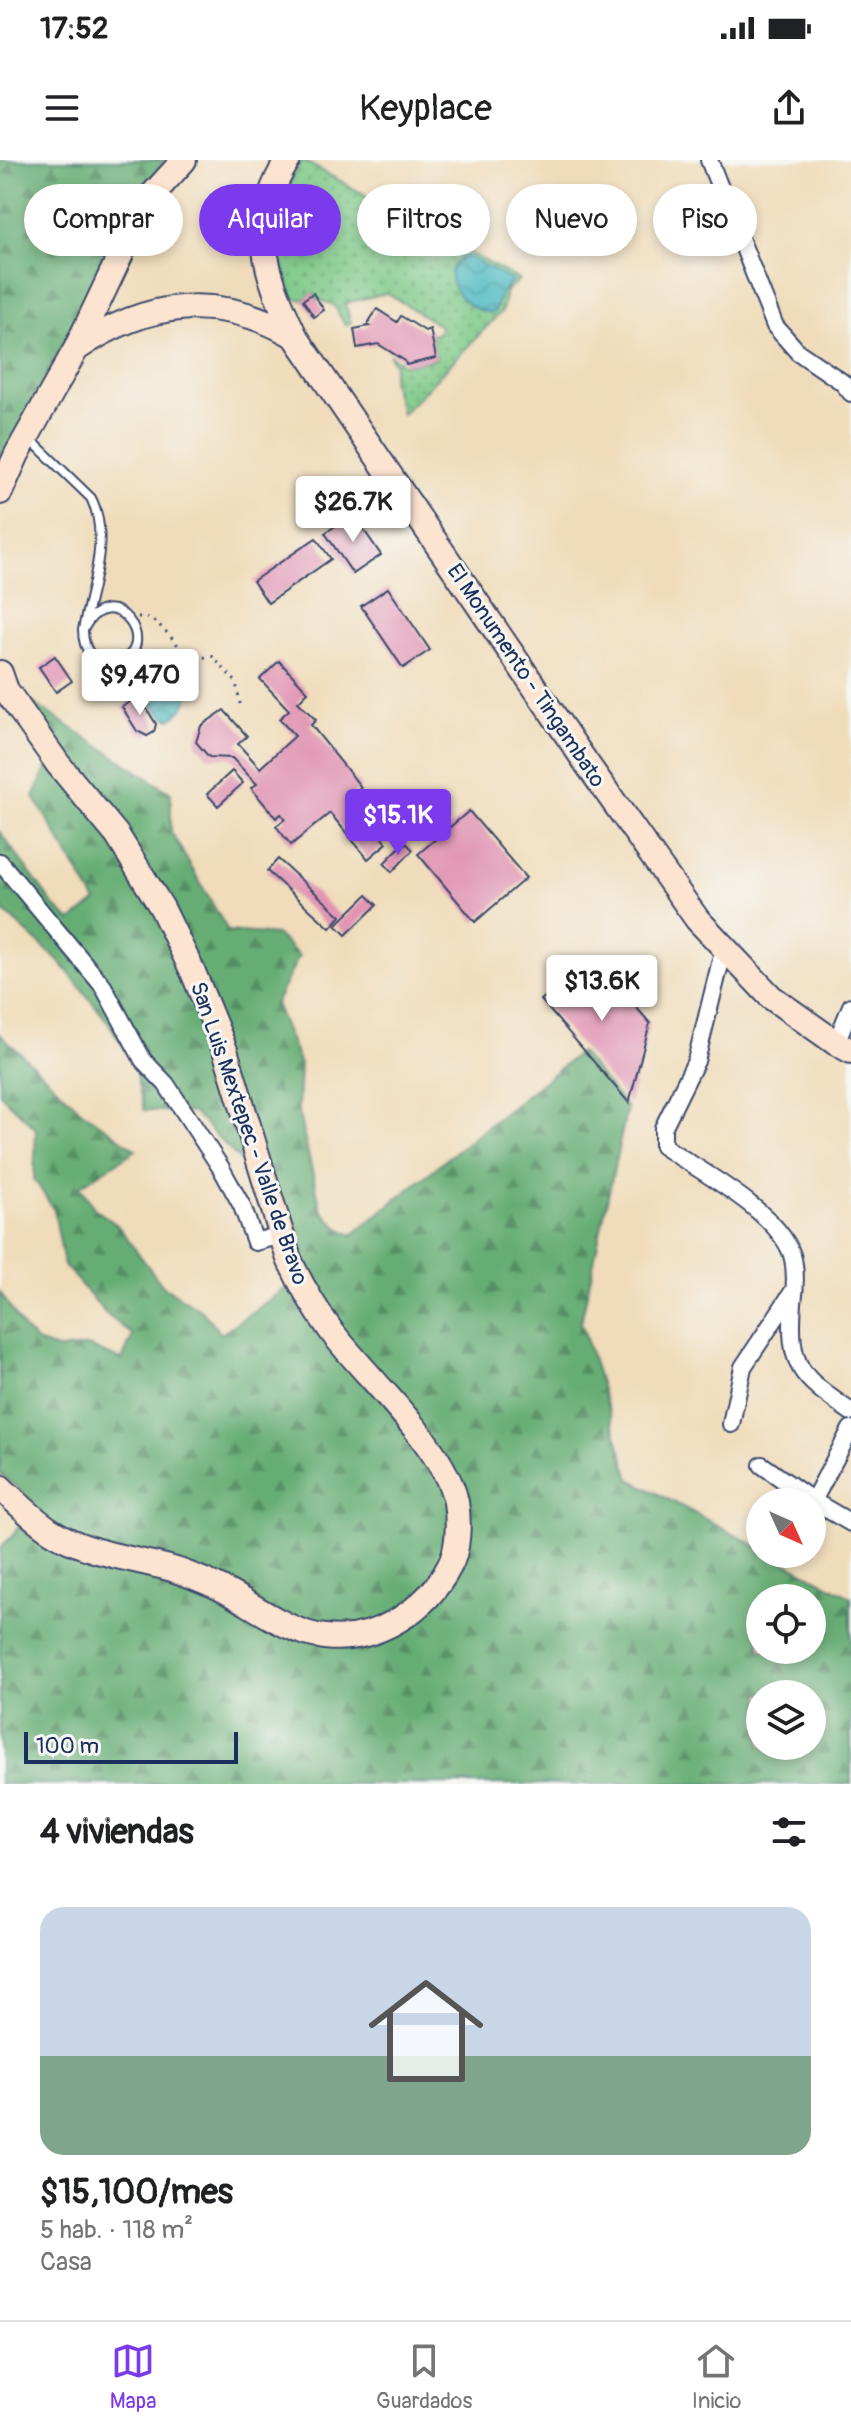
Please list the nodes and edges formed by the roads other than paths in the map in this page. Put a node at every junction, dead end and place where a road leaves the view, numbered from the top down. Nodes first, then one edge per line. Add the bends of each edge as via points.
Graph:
1 (184, 160) edge
2 (288, 160) edge
3 (709, 160) edge
4 (295, 336) junction
5 (76, 349) junction
6 (851, 393) edge
7 (27, 436) junction
8 (0, 492) edge
9 (83, 630) junction
10 (0, 673) edge
11 (0, 862) edge
12 (724, 948) junction
13 (851, 1006) edge
14 (843, 1047) edge
15 (281, 1235) junction
16 (795, 1289) junction
17 (851, 1412) edge
18 (731, 1424) dead end
19 (851, 1429) edge
20 (762, 1465) dead end
21 (0, 1487) edge
22 (795, 1488) edge
23 (820, 1488) edge
24 (826, 1509) edge
25 (851, 1523) edge

1 - 5 main road via 145,203
2 - 4 main road, El Monumento - Tingambato via 273,186 264,229 267,269
3 - 6 street via 775,326 798,352
4 - 5 main road via 241,313 184,307 133,317
4 - 12 main road, El Monumento - Tingambato via 587,764 697,919
5 - 7 main road
7 - 8 main road
7 - 9 lane via 97,510 100,550
9 - 9 lane via 83,643 101,662 115,663 135,646 131,619 121,612 98,612
10 - 15 main road, San Luis Mextepec - Valle de Bravo via 6,690 117,835 162,908 225,1050
11 - 15 street via 103,986 143,1060 166,1084 221,1168 255,1242
12 - 14 main road, El Monumento - Tingambato via 771,997
12 - 16 street via 696,1061 663,1128 663,1146 766,1215 792,1254
13 - 14 street
15 - 21 main road, San Luis Mextepec - Valle de Bravo via 304,1290 438,1461 455,1500 457,1533 451,1565 430,1595 378,1631 322,1637 169,1568 74,1543 51,1531
16 - 17 street via 791,1332 797,1367
16 - 18 street via 743,1367
19 - 23 street
20 - 22 street
24 - 25 street

